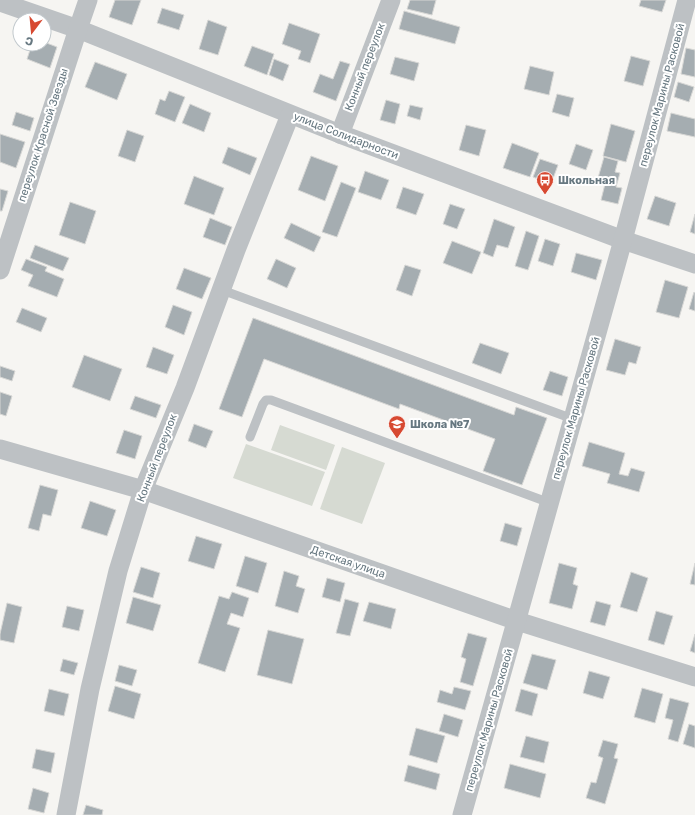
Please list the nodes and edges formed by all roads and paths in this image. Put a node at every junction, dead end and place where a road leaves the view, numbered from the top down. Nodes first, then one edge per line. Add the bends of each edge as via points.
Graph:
1 (88, 0) edge
2 (391, 0) edge
3 (687, 0) edge
4 (0, 2) edge
5 (78, 29) junction
6 (290, 115) junction
7 (340, 134) junction
8 (623, 240) junction
9 (695, 264) edge
10 (0, 270) edge
11 (222, 290) junction
12 (573, 419) junction
13 (250, 437) dead end
14 (0, 449) edge
15 (143, 490) junction
16 (550, 503) junction
17 (517, 621) junction
18 (695, 677) edge
19 (66, 815) edge
20 (462, 815) edge

1 - 5 street, переулок Красной Звезды
2 - 7 street, Конный переулок
3 - 8 street, переулок Марины Расковой
4 - 5 street, улица Солидарности
5 - 6 street, улица Солидарности
5 - 10 street, переулок Красной Звезды
6 - 7 street, улица Солидарности
6 - 11 street, Конный переулок
7 - 8 street, улица Солидарности
8 - 9 street, улица Солидарности
8 - 12 street, переулок Марины Расковой
11 - 12 lane
11 - 15 street, Конный переулок
12 - 16 street, переулок Марины Расковой
13 - 16 lane via 263,404 266,400 271,400
14 - 15 street, Детская улица
15 - 17 street, Детская улица
15 - 19 street, Конный переулок via 118,571 90,690
16 - 17 street, переулок Марины Расковой
17 - 18 street, Детская улица
17 - 20 street, переулок Марины Расковой

